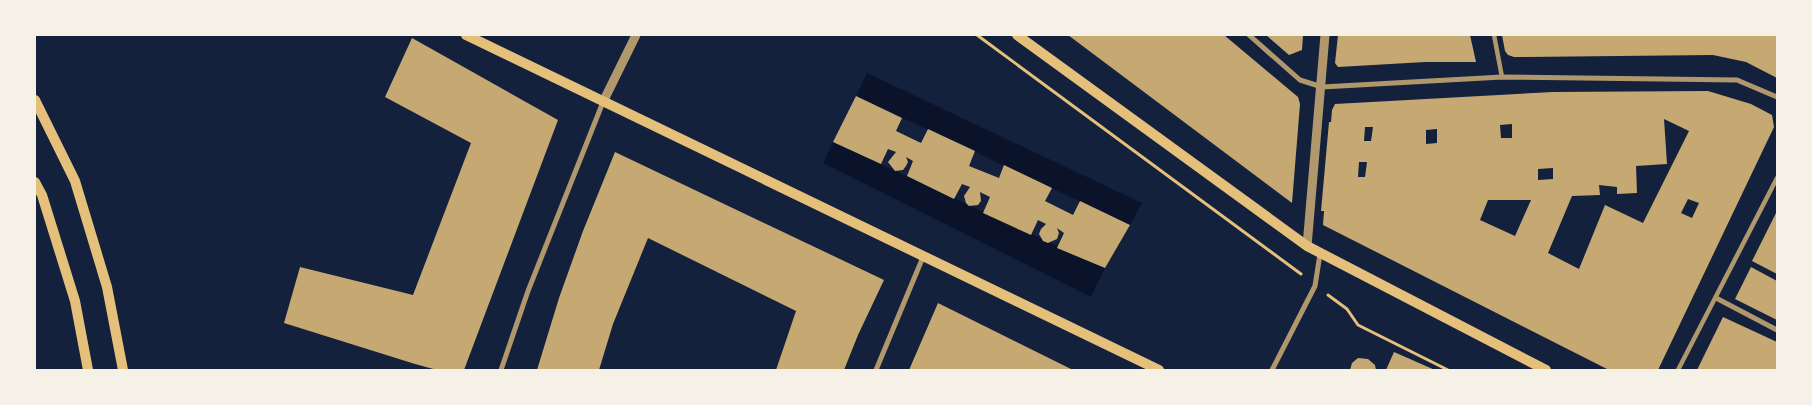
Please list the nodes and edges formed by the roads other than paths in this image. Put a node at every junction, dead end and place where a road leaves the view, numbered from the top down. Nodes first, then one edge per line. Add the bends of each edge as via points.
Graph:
1 (466, 35) edge
2 (636, 35) edge
3 (1017, 35) edge
4 (1249, 35) edge
5 (1325, 35) edge
6 (1494, 35) edge
7 (1502, 77) junction
8 (1322, 87) junction
9 (1777, 97) edge
10 (35, 100) edge
11 (602, 102) junction
12 (1777, 178) edge
13 (35, 182) edge
14 (1307, 246) junction
15 (1320, 254) junction
16 (923, 258) junction
17 (1716, 298) junction
18 (1777, 330) edge
19 (88, 370) edge
20 (123, 370) edge
21 (502, 370) edge
22 (876, 370) edge
23 (1159, 370) edge
24 (1272, 370) edge
25 (1546, 370) edge
26 (1678, 370) edge

1 - 11 main road
2 - 11 street
3 - 14 main road
4 - 8 street via 1300,80
5 - 8 street
6 - 7 street
7 - 8 street
7 - 9 street via 1737,80
8 - 14 street
10 - 20 main road via 75,181 107,287
11 - 16 main road
11 - 21 street via 528,291
12 - 17 street
13 - 19 main road via 75,301
14 - 15 main road
15 - 24 street via 1315,286
15 - 25 main road
16 - 22 street
16 - 23 main road
17 - 18 street
17 - 26 street

